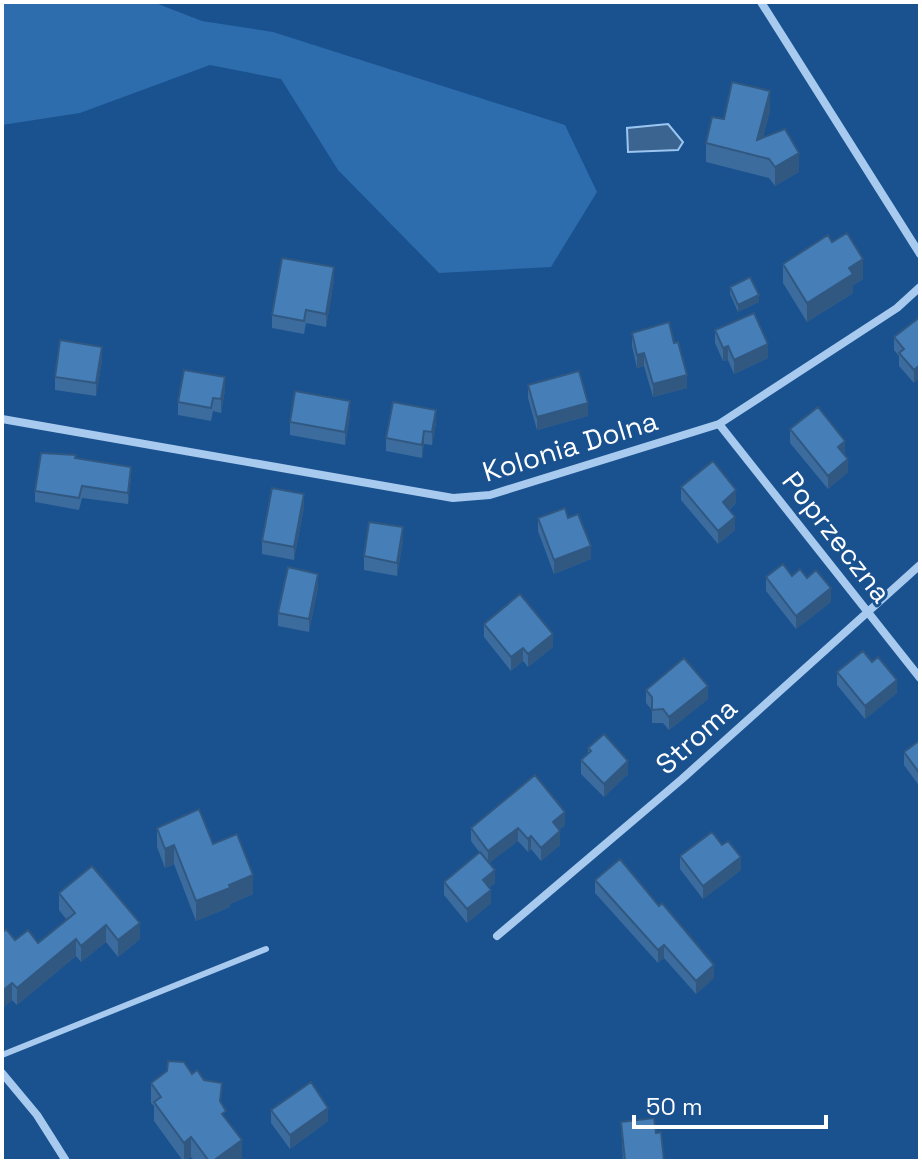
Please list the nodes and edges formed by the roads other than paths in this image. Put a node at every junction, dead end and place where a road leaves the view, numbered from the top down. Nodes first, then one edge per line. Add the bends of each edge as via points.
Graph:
1 (761, 2) edge
2 (920, 254) edge
3 (920, 287) edge
4 (2, 419) edge
5 (719, 424) junction
6 (920, 565) edge
7 (867, 611) junction
8 (920, 678) edge
9 (497, 936) dead end
10 (266, 949) dead end
11 (2, 1055) edge
12 (2, 1073) edge
13 (66, 1161) edge

1 - 2 street
3 - 5 street, Kolonia Dolna via 897,308
4 - 5 street, Kolonia Dolna via 453,498 490,495
5 - 7 street, Poprzeczna
6 - 7 street, Stroma
7 - 8 street, Poprzeczna
7 - 9 street, Stroma via 682,779
10 - 11 lane
12 - 13 street

